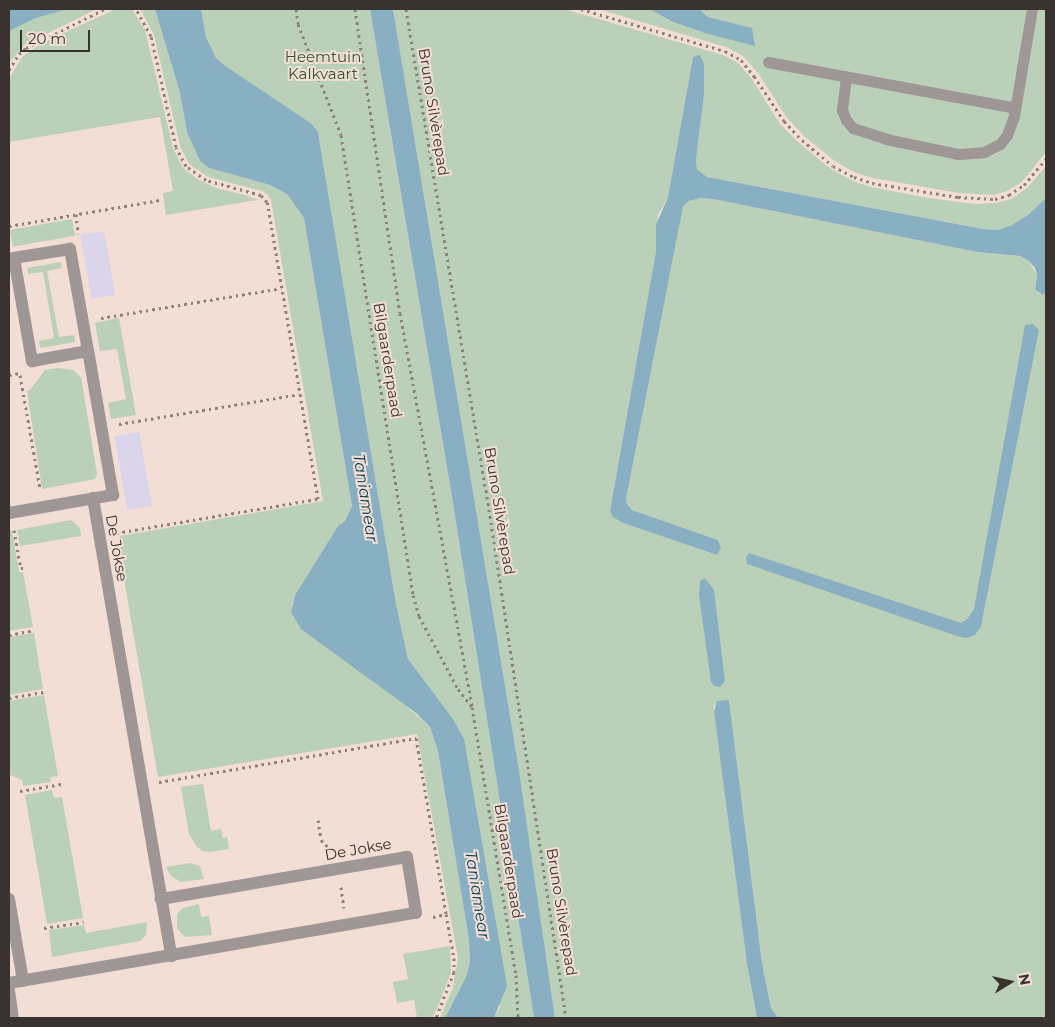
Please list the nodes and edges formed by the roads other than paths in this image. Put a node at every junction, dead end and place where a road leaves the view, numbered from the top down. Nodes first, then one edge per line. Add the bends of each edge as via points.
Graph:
1 (1032, 9) edge
2 (768, 62) dead end
3 (846, 77) junction
4 (1015, 108) junction
5 (88, 351) junction
6 (93, 498) junction
7 (10, 513) edge
8 (9, 899) edge
9 (161, 899) junction
10 (171, 956) junction
11 (22, 981) junction
12 (9, 983) edge
13 (9, 990) edge
14 (13, 1018) edge

1 - 4 lane
2 - 3 lane
3 - 4 lane
3 - 4 lane via 842,110 853,128 886,139 958,154 984,152 1000,144 1007,135
5 - 5 street, De Jokse via 32,361 14,258 70,249
5 - 6 street, De Jokse via 113,495
6 - 7 street, De Jokse
6 - 9 street, De Jokse
8 - 11 street
9 - 10 street, De Jokse
9 - 10 street, De Jokse via 407,857 416,913
10 - 11 street
11 - 12 street
13 - 14 lane

